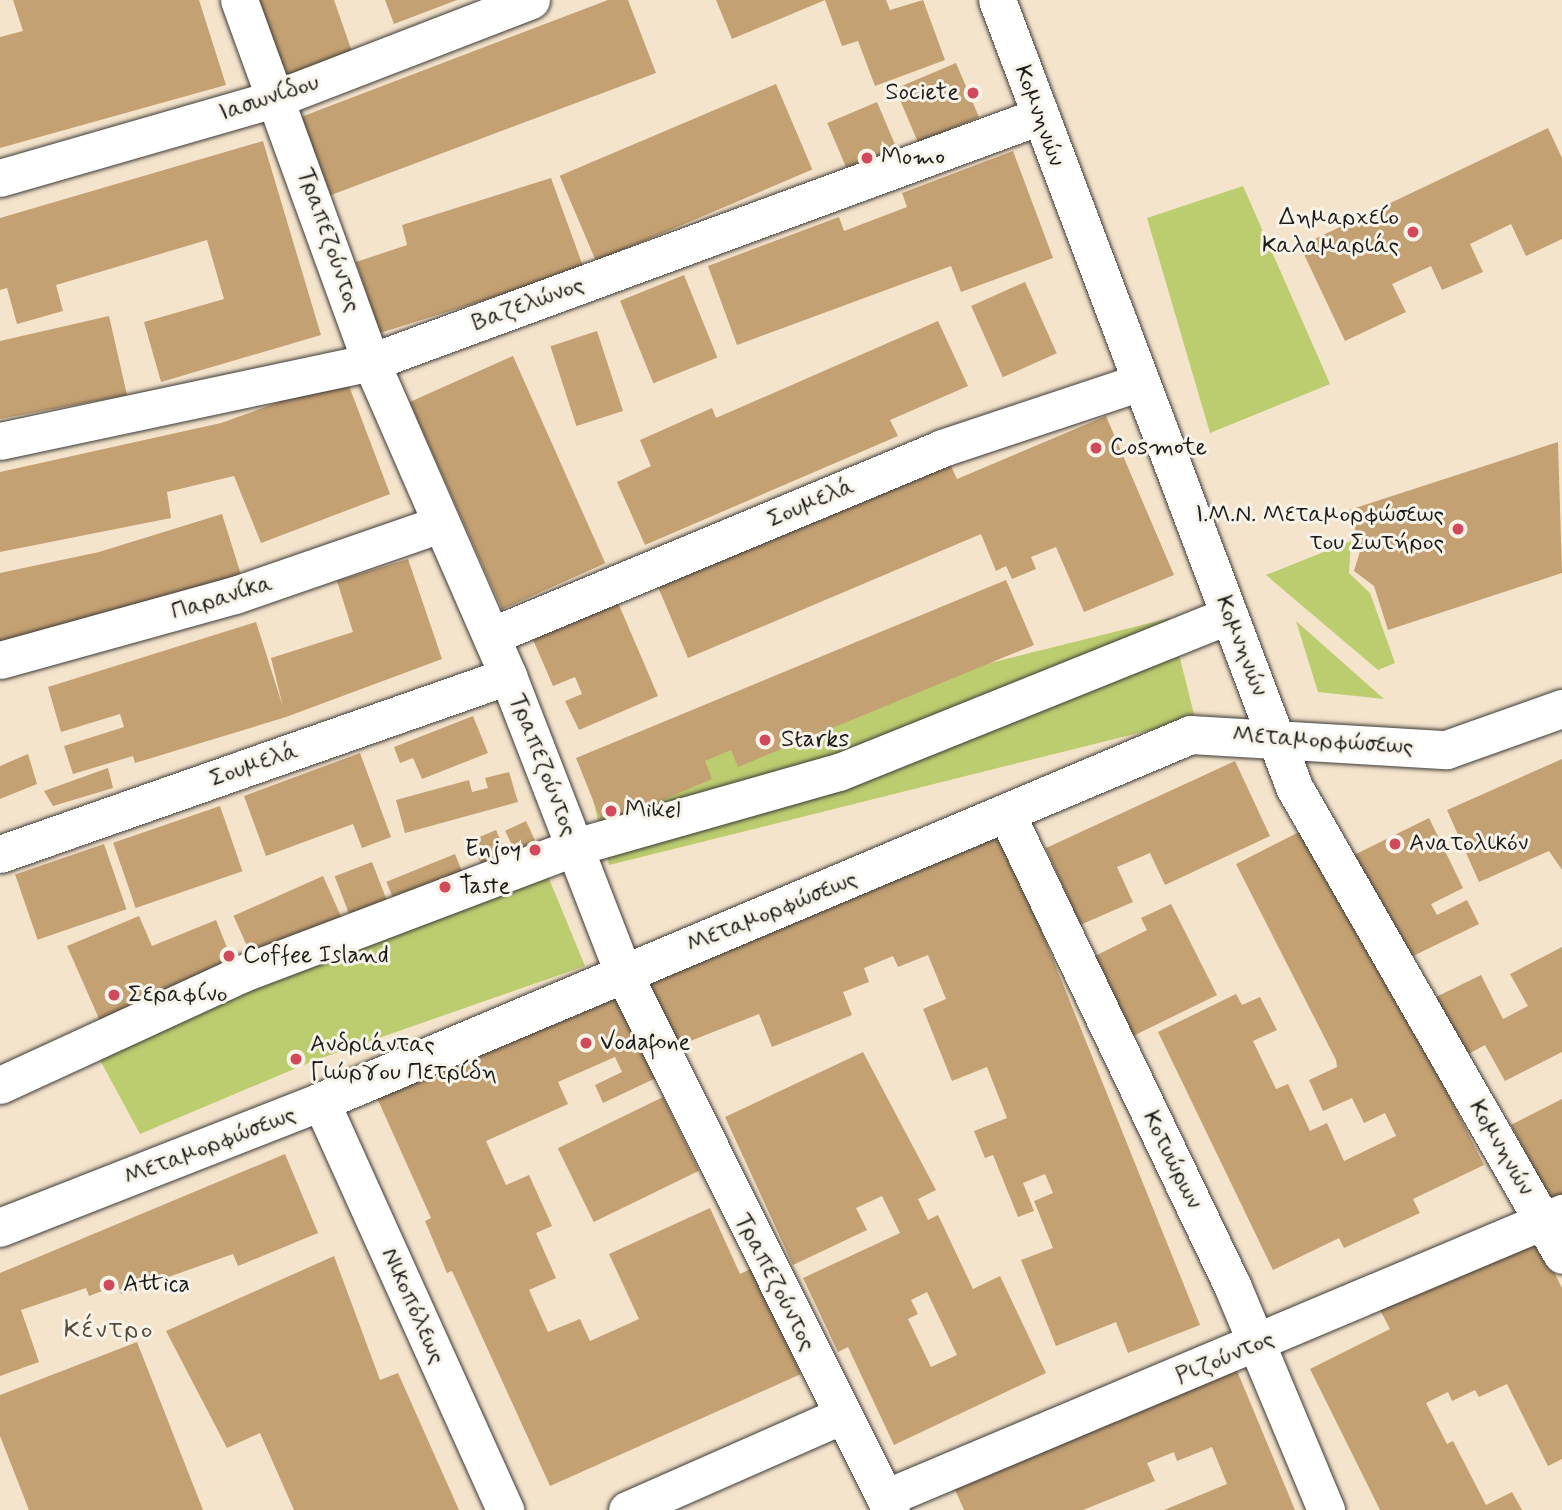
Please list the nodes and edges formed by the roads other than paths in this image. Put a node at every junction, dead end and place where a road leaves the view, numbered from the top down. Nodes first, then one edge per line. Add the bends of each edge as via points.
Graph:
1 (239, 0) edge
2 (531, 0) edge
3 (998, 0) edge
4 (280, 97) junction
5 (1040, 116) junction
6 (0, 178) edge
7 (371, 362) junction
8 (1136, 383) junction
9 (0, 441) edge
10 (440, 524) junction
11 (1229, 615) junction
12 (491, 636) junction
13 (0, 660) edge
14 (508, 676) junction
15 (1562, 709) edge
16 (1277, 738) junction
17 (1007, 815) junction
18 (575, 846) junction
19 (0, 853) edge
20 (623, 973) junction
21 (0, 1085) edge
22 (321, 1102) junction
23 (1553, 1217) edge
24 (0, 1227) edge
25 (1562, 1255) edge
26 (1253, 1347) junction
27 (842, 1415) junction
28 (888, 1504) edge
29 (505, 1510) edge
30 (627, 1510) edge
31 (1326, 1510) edge

1 - 4 street, Τραπεζούντος
2 - 4 street, Ιασωνίδου
3 - 5 street, Κομνηνών
4 - 6 street, Ιασωνίδου
4 - 7 street, Τραπεζούντος
5 - 7 street, Βαζελώνος
5 - 8 street, Κομνηνών
7 - 9 street, Βαζελώνος
7 - 10 street, Τραπεζούντος
8 - 11 street, Κομνηνών
8 - 12 street, Σουμελά via 942,448
10 - 12 street, Τραπεζούντος
10 - 13 street, Παρανίκα via 235,596
11 - 16 street, Κομνηνών
11 - 18 street via 839,772
12 - 14 street, Τραπεζούντος
14 - 18 street, Τραπεζούντος
14 - 19 street, Σουμελά
15 - 16 main road, Μεταμορφώσεως via 1447,750
16 - 17 main road, Μεταμορφώσεως via 1191,735
16 - 23 street, Κομνηνών via 1294,787
17 - 20 main road, Μεταμορφώσεως
17 - 26 street, Κοτυώρων via 1232,1285
18 - 20 street, Τραπεζούντος
18 - 21 street via 241,974
20 - 22 main road, Μεταμορφώσεως
20 - 27 street, Τραπεζούντος
22 - 24 main road, Μεταμορφώσεως
22 - 29 street, Νικοπόλεως
23 - 25 street, Κομνηνών
23 - 26 street, Ριζούντος
26 - 28 street, Ριζούντος
26 - 31 street, Κοτυώρων
27 - 28 street, Τραπεζούντος
27 - 30 street

